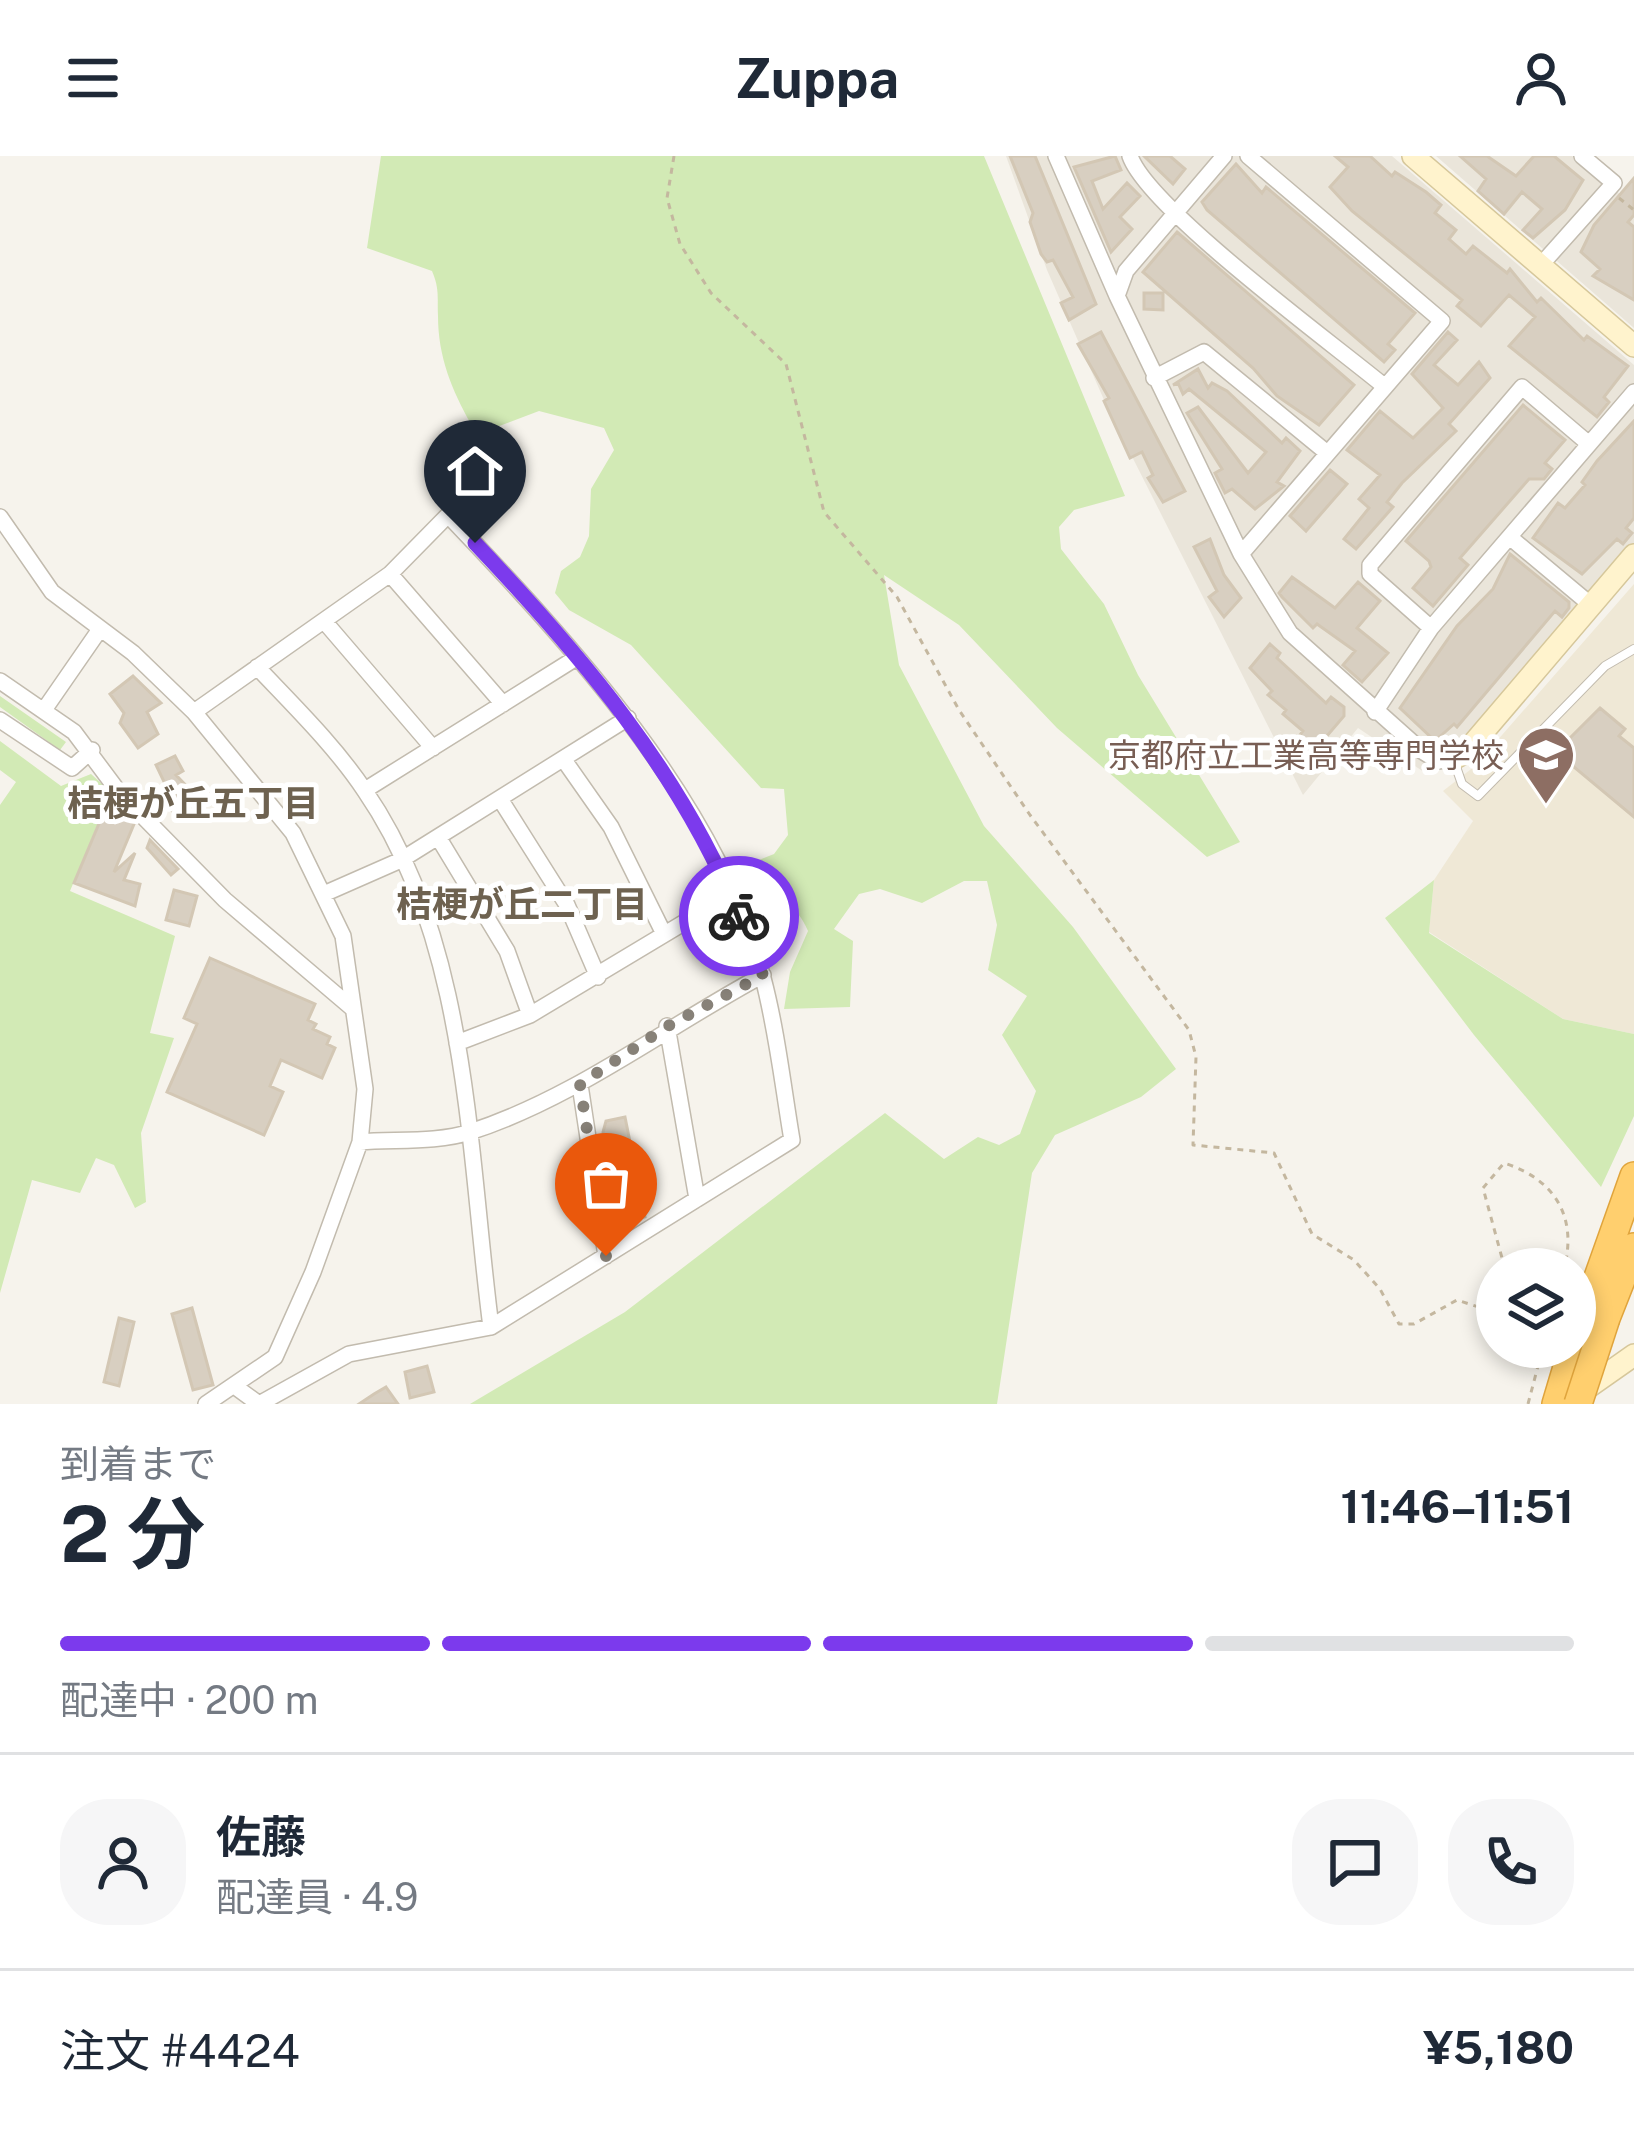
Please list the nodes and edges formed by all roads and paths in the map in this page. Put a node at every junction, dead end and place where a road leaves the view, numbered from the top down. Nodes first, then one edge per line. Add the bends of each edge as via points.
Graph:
1 (674, 156) edge
2 (1056, 156) edge
3 (1130, 156) edge
4 (1225, 156) edge
5 (1247, 156) edge
6 (1413, 156) edge
7 (1582, 156) edge
8 (1618, 186) dead end
9 (1634, 210) edge
10 (1174, 212) junction
11 (1540, 266) junction
12 (1117, 296) junction
13 (1634, 346) edge
14 (1154, 378) junction
15 (1384, 386) junction
16 (1634, 392) edge
17 (1589, 444) junction
18 (1326, 452) junction
19 (3, 528) edge
20 (1512, 538) junction
21 (1241, 554) junction
22 (1634, 555) edge
23 (390, 574) junction
24 (1592, 605) junction
25 (324, 621) junction
26 (1431, 628) junction
27 (98, 632) junction
28 (1634, 650) edge
29 (576, 658) junction
30 (257, 667) junction
31 (0, 681) edge
32 (503, 704) junction
33 (44, 710) junction
34 (194, 712) junction
35 (1375, 712) junction
36 (628, 718) junction
37 (0, 720) edge
38 (433, 748) junction
39 (92, 750) junction
40 (1454, 759) junction
41 (564, 760) junction
42 (365, 790) junction
43 (500, 799) junction
44 (438, 837) junction
45 (401, 860) junction
46 (326, 893) junction
47 (730, 895) junction
48 (664, 934) junction
49 (763, 975) junction
50 (598, 977) junction
51 (352, 1008) junction
52 (530, 1016) junction
53 (668, 1026) junction
54 (457, 1043) junction
55 (580, 1084) junction
56 (466, 1134) junction
57 (359, 1142) junction
58 (1634, 1176) edge
59 (698, 1199) junction
60 (1634, 1247) edge
61 (1500, 1248) edge
62 (1566, 1248) edge
63 (606, 1256) junction
64 (1596, 1283) edge
65 (1476, 1306) edge
66 (491, 1327) junction
67 (1634, 1355) edge
68 (1537, 1368) edge
69 (1569, 1368) edge
70 (237, 1388) junction
71 (206, 1404) edge
72 (1528, 1404) edge
73 (1560, 1404) edge
74 (1578, 1404) edge

1 - 65 path via 667,198 680,244 711,293 786,364 824,512 897,597 959,710 1189,1030 1196,1057 1193,1145 1274,1153 1312,1234 1354,1260 1399,1324 1456,1300
2 - 12 street
3 - 10 street via 1138,177
4 - 10 street
5 - 15 street via 1442,320
6 - 11 street
7 - 11 street via 1614,183
8 - 9 path via 1616,196
10 - 12 street via 1126,271
10 - 15 street
11 - 13 street
12 - 14 street
14 - 18 street via 1204,352
14 - 21 street
15 - 18 street
16 - 17 street
17 - 20 street
17 - 26 street via 1522,387 1491,423 1370,565 1370,574
18 - 21 street
19 - 27 street via 52,592
20 - 24 street
20 - 26 street
21 - 35 street via 1290,632
22 - 24 street
23 - 25 street
23 - 29 street via 448,515
23 - 32 street
24 - 40 street
25 - 30 street
25 - 38 street
26 - 35 street
27 - 33 street
27 - 34 street via 133,653
28 - 40 lane via 1605,666 1478,796 1462,784
29 - 32 street
29 - 36 street
30 - 34 street
30 - 42 street
31 - 33 street
32 - 38 street
33 - 39 street
34 - 46 street via 293,833
35 - 40 street via 1421,751
36 - 41 street
36 - 47 street
37 - 39 street via 72,768
38 - 42 street
39 - 51 street via 118,791 225,900
41 - 43 street
41 - 48 street via 610,827
42 - 45 street
43 - 44 street
43 - 50 street via 560,890
44 - 45 street
44 - 52 street via 490,919
45 - 46 street
45 - 54 street via 440,959
46 - 51 street via 343,936
47 - 48 street
47 - 49 street
48 - 50 street
49 - 53 street
49 - 59 street via 793,1140
50 - 52 street
51 - 57 street via 365,1089
52 - 54 street
53 - 55 street
53 - 59 street
54 - 56 street
55 - 56 street
55 - 63 street
56 - 57 street
56 - 66 street
57 - 70 street via 275,1357
58 - 64 highway
59 - 63 street
60 - 74 highway, bridge
61 - 62 path via 1484,1188 1504,1163 1553,1190 1568,1229
63 - 66 street
66 - 70 street via 349,1354 259,1404
67 - 73 street
68 - 72 path
69 - 73 highway
70 - 71 street

